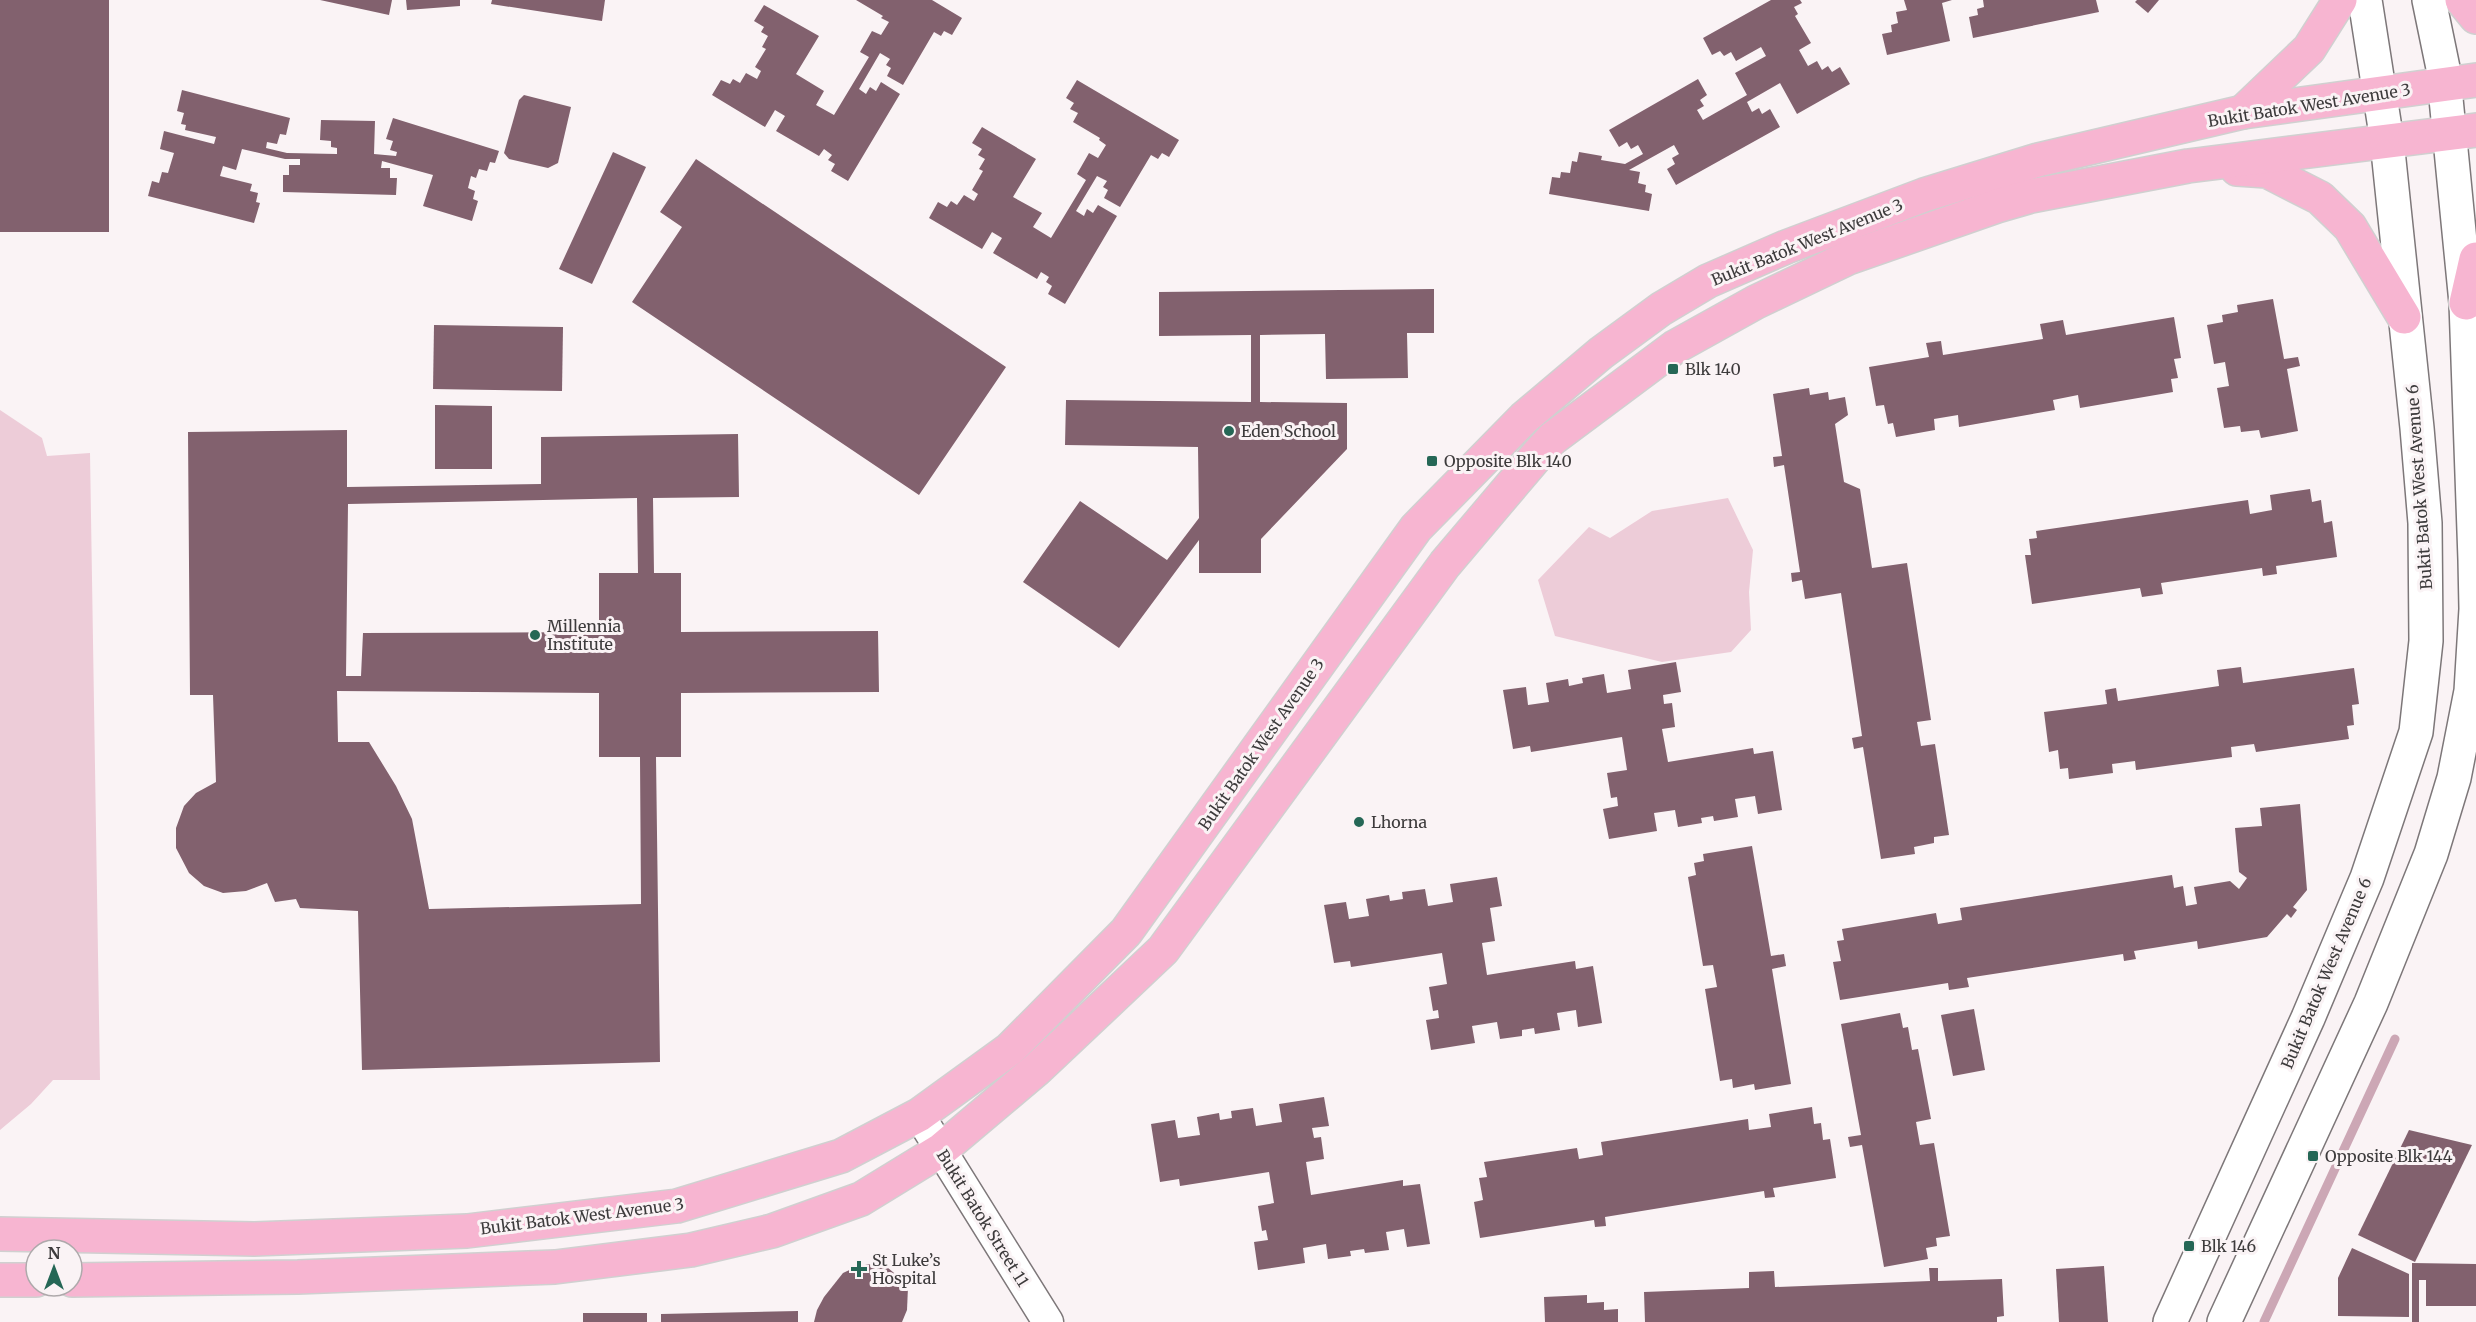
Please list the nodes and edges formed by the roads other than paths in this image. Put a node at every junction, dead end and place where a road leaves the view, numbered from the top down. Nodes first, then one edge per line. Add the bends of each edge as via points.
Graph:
1 (2340, 0) edge
2 (2365, 0) edge
3 (2429, 0) edge
4 (2462, 0) edge
5 (2476, 17) edge
6 (2461, 82) edge
7 (2379, 92) junction
8 (2243, 112) junction
9 (2463, 132) edge
10 (2387, 141) junction
11 (2188, 166) junction
12 (2476, 259) edge
13 (2466, 303) junction
14 (2404, 317) junction
15 (919, 1115) junction
16 (941, 1150) junction
17 (0, 1234) edge
18 (0, 1280) edge
19 (24, 1280) edge
20 (84, 1280) edge
21 (1048, 1322) edge
22 (2170, 1322) edge
23 (2224, 1322) edge

1 - 8 main road via 2309,49
2 - 7 main road, Bukit Batok West Avenue 6
3 - 6 main road
4 - 5 main road
6 - 7 main road, Bukit Batok West Avenue 3
6 - 9 main road
7 - 8 main road, Bukit Batok West Avenue 3
7 - 10 main road, Bukit Batok West Avenue 6
8 - 15 main road, Bukit Batok West Avenue 3 via 2038,160 1903,203 1786,247 1708,282 1661,309 1602,353 1524,418 1416,528 1126,932 1011,1049
9 - 10 main road, Bukit Batok West Avenue 3
9 - 13 main road
10 - 11 main road, Bukit Batok West Avenue 3
10 - 14 main road, Bukit Batok West Avenue 6
11 - 14 main road via 2266,171 2320,198 2350,227
11 - 16 main road, Bukit Batok West Avenue 3 via 2031,196 1848,258 1674,347 1553,438 1445,564 1163,950 1037,1069
12 - 13 main road
13 - 23 main road via 2476,609 2471,691 2454,778 2431,854 2371,1004
14 - 22 main road, Bukit Batok West Avenue 6 via 2417,428 2426,567 2426,641 2416,732 2367,878
15 - 16 street, Bukit Batok Street 11
15 - 17 main road, Bukit Batok West Avenue 3 via 841,1156 678,1206 467,1231 254,1239
16 - 20 main road, Bukit Batok West Avenue 3 via 861,1199 772,1232 691,1250 555,1267 277,1278
16 - 21 street, Bukit Batok Street 11
18 - 19 main road

